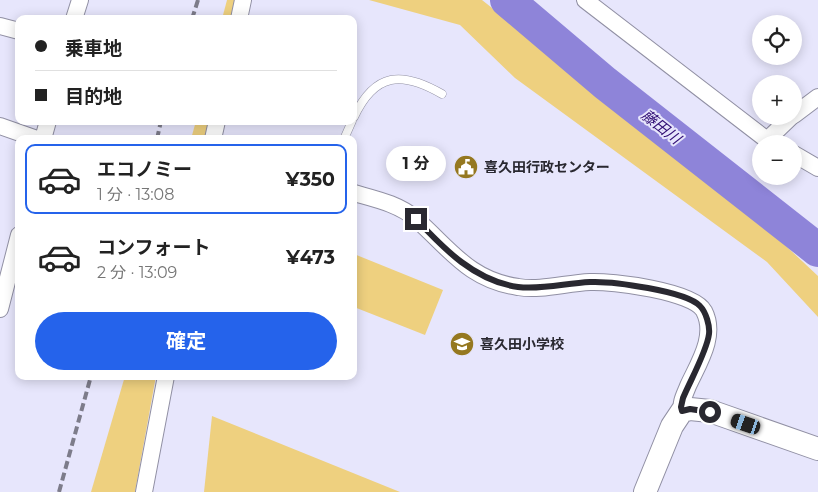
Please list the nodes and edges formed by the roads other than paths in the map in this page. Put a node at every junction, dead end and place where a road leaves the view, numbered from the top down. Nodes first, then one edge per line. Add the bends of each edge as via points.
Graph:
1 (80, 0) edge
2 (243, 0) edge
3 (585, 0) edge
4 (75, 15) edge
5 (240, 15) edge
6 (0, 26) edge
7 (15, 30) edge
8 (442, 94) dead end
9 (818, 97) edge
10 (802, 109) edge
11 (357, 111) edge
12 (785, 125) edge
13 (0, 126) edge
14 (26, 135) edge
15 (762, 135) edge
16 (777, 135) edge
17 (802, 159) edge
18 (818, 168) edge
19 (357, 194) edge
20 (15, 251) edge
21 (1, 303) edge
22 (165, 380) edge
23 (682, 411) junction
24 (818, 449) edge
25 (144, 492) edge
26 (645, 492) edge

1 - 4 street
2 - 5 street
3 - 15 street
6 - 7 street
8 - 11 lane via 407,79 386,80 366,94
9 - 10 street
12 - 16 street
13 - 14 street
17 - 18 street
19 - 23 street via 407,213 460,263 498,282 537,288 601,282 670,292 700,305 710,333 683,398
20 - 21 street
22 - 25 street
23 - 24 street via 710,412
23 - 26 street via 672,426

